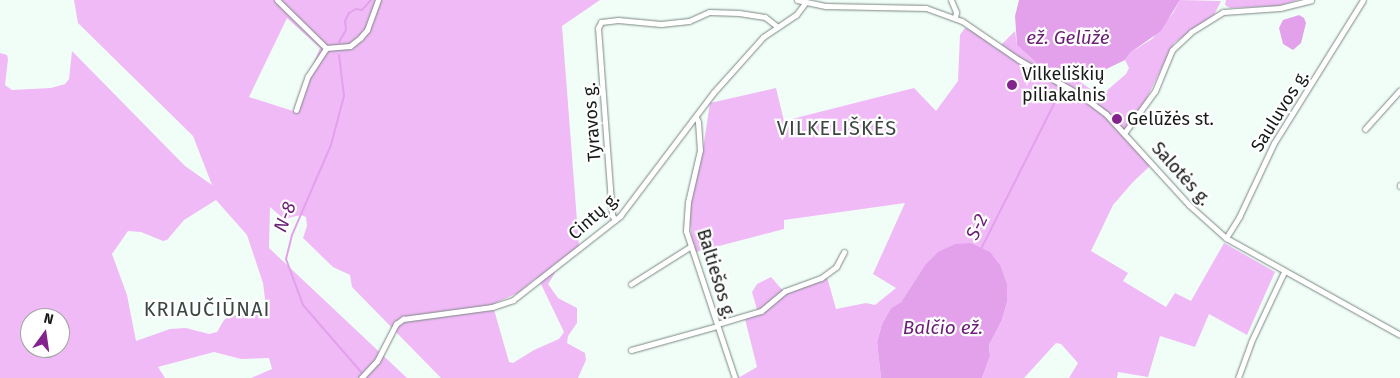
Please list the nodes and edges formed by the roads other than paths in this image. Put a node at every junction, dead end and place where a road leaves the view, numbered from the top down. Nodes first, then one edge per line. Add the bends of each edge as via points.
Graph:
1 (277, 0) edge
2 (378, 0) edge
3 (797, 0) edge
4 (951, 0) edge
5 (1312, 0) edge
6 (1363, 0) edge
7 (805, 3) junction
8 (955, 17) junction
9 (778, 27) junction
10 (326, 48) junction
11 (1400, 90) edge
12 (296, 110) dead end
13 (696, 117) junction
14 (1365, 129) dead end
15 (1125, 132) junction
16 (615, 220) junction
17 (1226, 238) junction
18 (691, 246) junction
19 (844, 252) dead end
20 (1284, 272) junction
21 (631, 284) dead end
22 (717, 325) junction
23 (1400, 335) edge
24 (631, 350) dead end
25 (360, 378) edge
26 (735, 378) edge
27 (1238, 378) edge

1 - 10 street
2 - 10 street via 367,30 360,38 350,46
3 - 7 street, Salotės g.
4 - 8 street
5 - 15 street via 1280,8 1224,12 1190,32 1172,50 1155,91
6 - 17 street, Sauluvos g. via 1274,143
7 - 8 street, Salotės g. via 913,6
7 - 9 street, Cintų g. via 801,10
8 - 15 street, Salotės g. via 1094,104
9 - 13 street, Cintų g. via 757,43
9 - 16 street, Tyravos g. via 765,17 709,12 689,21 661,24 618,20 601,22 598,28 612,215
10 - 12 street via 308,76
11 - 14 street
13 - 16 street, Cintų g. via 624,213
13 - 18 street, Baltiešos g. via 700,150 686,216
15 - 17 street, Salotės g. via 1189,205
16 - 25 street, Cintų g. via 513,300 492,308 402,319 396,324 377,361
17 - 20 street, Salotės g.
18 - 21 street
18 - 22 street, Baltiešos g.
19 - 22 street via 836,267 821,278 785,291 761,311
20 - 23 street, Salotės g.
20 - 27 street
22 - 24 street
22 - 26 street, Baltiešos g.

